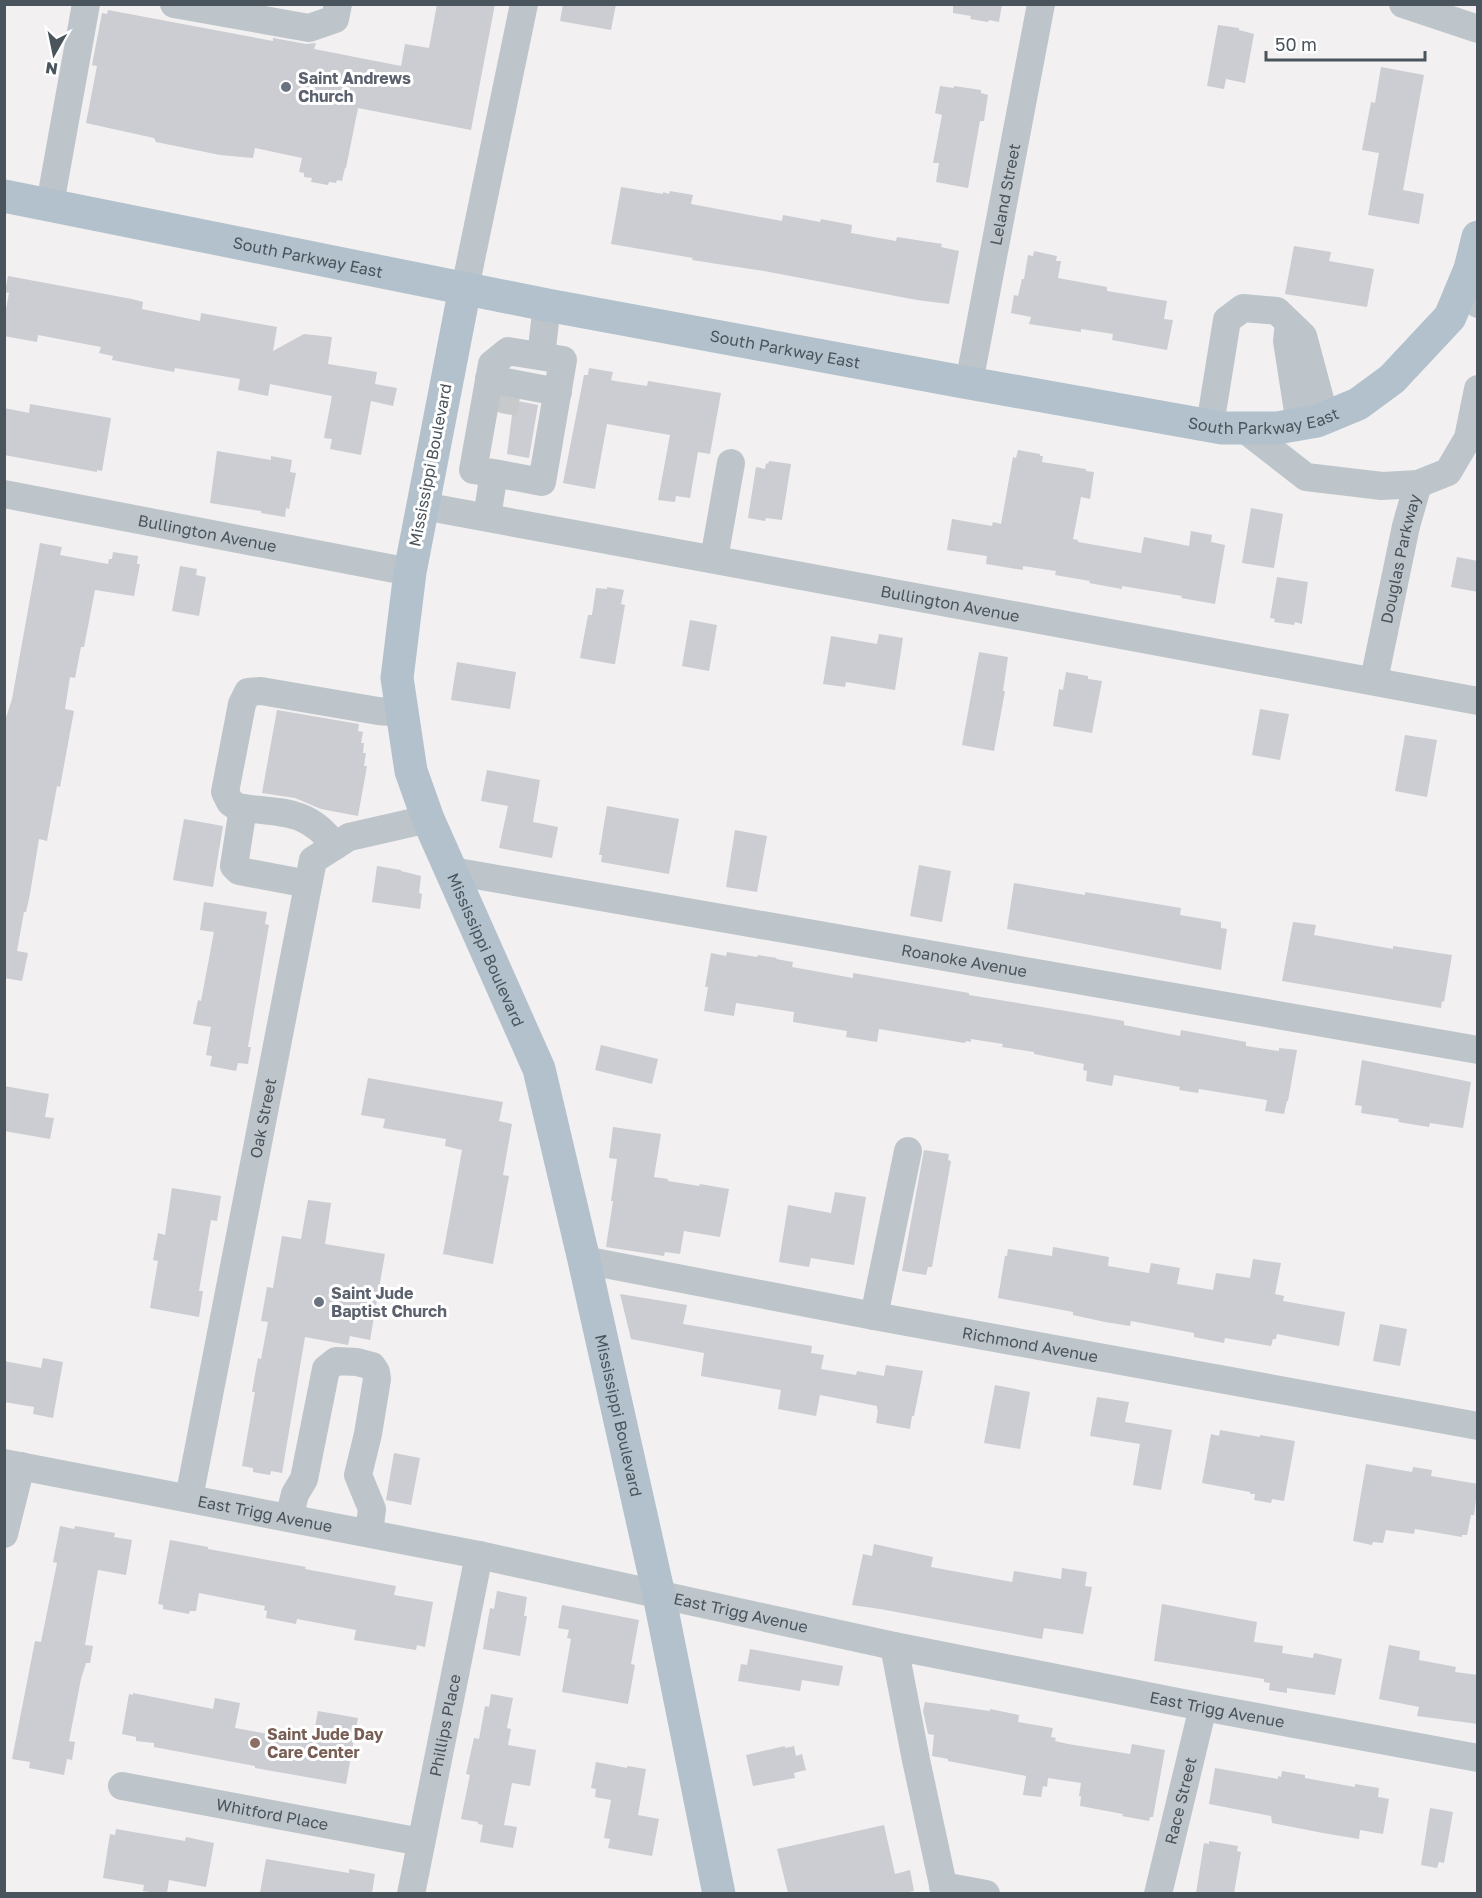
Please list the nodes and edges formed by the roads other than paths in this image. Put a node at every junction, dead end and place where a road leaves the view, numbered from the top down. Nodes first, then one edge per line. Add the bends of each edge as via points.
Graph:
1 (86, 4) edge
2 (174, 4) edge
3 (338, 4) edge
4 (524, 4) edge
5 (1041, 4) edge
6 (1402, 4) edge
7 (1478, 29) edge
8 (4, 196) edge
9 (50, 204) junction
10 (1478, 237) edge
11 (1470, 269) junction
12 (465, 288) junction
13 (1478, 304) edge
14 (547, 305) junction
15 (541, 356) junction
16 (969, 383) junction
17 (1478, 389) edge
18 (558, 392) junction
19 (494, 404) junction
20 (1312, 421) junction
21 (1210, 425) junction
22 (1243, 428) junction
23 (436, 435) junction
24 (731, 463) dead end
25 (494, 473) junction
26 (1418, 484) junction
27 (4, 494) edge
28 (423, 506) junction
29 (487, 517) junction
30 (714, 560) junction
31 (410, 572) junction
32 (1374, 680) junction
33 (1478, 701) edge
34 (402, 713) junction
35 (243, 808) junction
36 (428, 819) junction
37 (335, 846) junction
38 (452, 871) junction
39 (308, 884) junction
40 (1478, 1050) edge
41 (908, 1151) dead end
42 (584, 1260) junction
43 (874, 1316) junction
44 (1478, 1426) edge
45 (13, 1465) edge
46 (189, 1498) junction
47 (289, 1518) junction
48 (369, 1533) junction
49 (4, 1534) edge
50 (478, 1555) junction
51 (659, 1595) junction
52 (894, 1646) junction
53 (1203, 1707) junction
54 (1478, 1758) edge
55 (122, 1786) dead end
56 (421, 1842) junction
57 (944, 1890) edge
58 (411, 1893) edge
59 (720, 1893) edge
60 (986, 1893) edge
61 (1158, 1893) edge

1 - 9 street
2 - 3 street via 309,28 335,19
4 - 12 street, Mississippi Boulevard
5 - 16 street, Leland Street
6 - 7 street
8 - 9 main road, South Parkway East
9 - 12 main road, South Parkway East
10 - 11 main road, South Parkway East
11 - 13 street
11 - 20 main road, South Parkway East via 1450,317 1400,371 1358,404
12 - 14 main road, South Parkway East
12 - 23 main road, Mississippi Boulevard
14 - 15 street
14 - 16 main road, South Parkway East
15 - 18 street via 563,360
15 - 19 street via 508,351 492,364
16 - 21 main road, South Parkway East
17 - 26 street, Douglas Parkway via 1468,438 1448,472
18 - 19 street
18 - 25 street via 542,482
19 - 23 street
19 - 25 street via 473,470
20 - 21 street via 1303,336 1277,310 1243,308 1227,320
20 - 22 main road, South Parkway East via 1277,428
21 - 22 main road, South Parkway East
22 - 26 street via 1306,477 1382,486
23 - 28 main road, Mississippi Boulevard
24 - 30 street
25 - 29 street
26 - 32 street, Douglas Parkway
27 - 31 street, Bullington Avenue
28 - 29 street, Bullington Avenue
28 - 31 main road, Mississippi Boulevard
29 - 30 street, Bullington Avenue
30 - 32 street, Bullington Avenue
31 - 34 main road, Mississippi Boulevard via 397,678
32 - 33 street, Bullington Avenue
34 - 35 street via 248,692 242,704 225,792 230,802
34 - 36 main road, Mississippi Boulevard via 411,771
35 - 37 street via 306,818 326,832
35 - 39 street via 234,866 239,871
36 - 37 street, Oak Street via 349,837
36 - 38 main road, Mississippi Boulevard
37 - 39 street, Oak Street via 313,860
38 - 40 street, Roanoke Avenue
38 - 42 main road, Mississippi Boulevard via 539,1069
39 - 46 street, Oak Street
41 - 43 street
42 - 43 street, Richmond Avenue
42 - 51 main road, Mississippi Boulevard
43 - 44 street, Richmond Avenue
45 - 46 street, East Trigg Avenue
45 - 49 street
46 - 47 street, East Trigg Avenue
47 - 48 street, East Trigg Avenue
47 - 48 street via 295,1494 304,1479 326,1369 336,1361 357,1362 372,1366 377,1379 358,1475 372,1509
48 - 50 street, East Trigg Avenue
50 - 51 street, East Trigg Avenue
50 - 56 street, Phillips Place
51 - 52 street, East Trigg Avenue
51 - 59 main road, Mississippi Boulevard
52 - 53 street, East Trigg Avenue
52 - 57 street
53 - 54 street, East Trigg Avenue
53 - 61 street, Race Street
55 - 56 street, Whitford Place
56 - 58 street, Phillips Place
57 - 60 street

